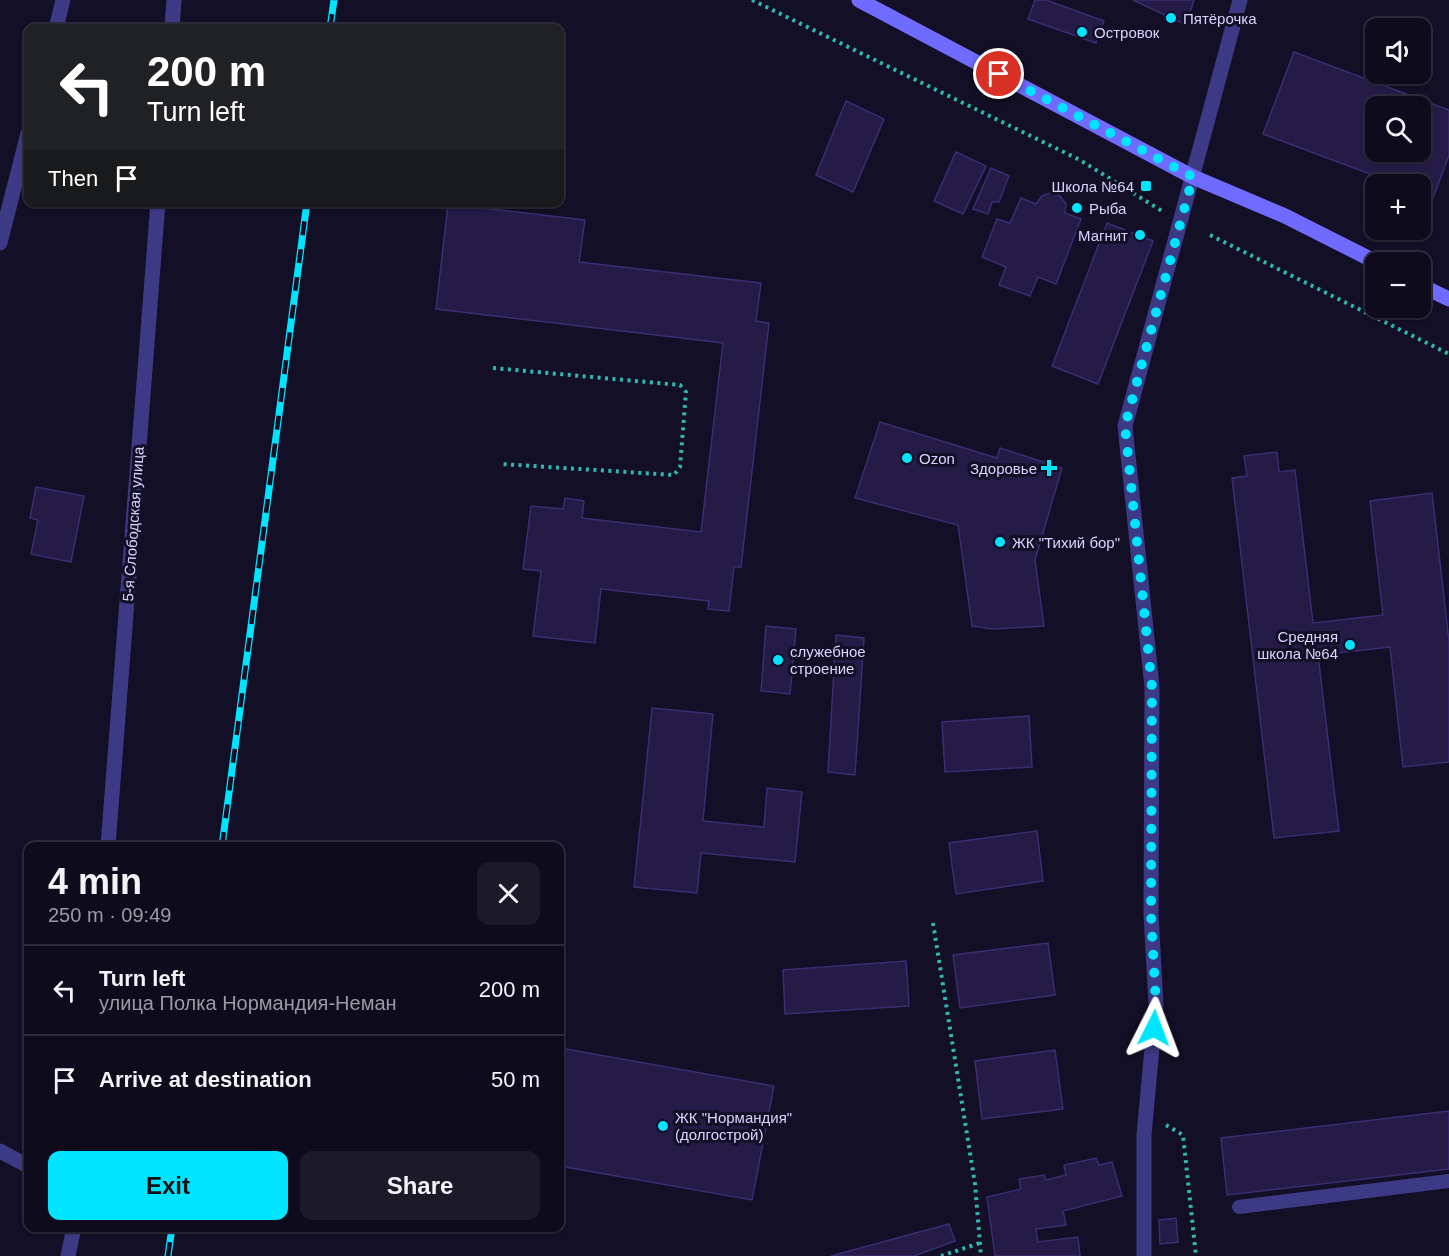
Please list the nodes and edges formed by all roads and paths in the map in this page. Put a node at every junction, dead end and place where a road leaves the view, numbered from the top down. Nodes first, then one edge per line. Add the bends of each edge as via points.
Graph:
1 (63, 0) edge
2 (174, 0) edge
3 (752, 0) edge
4 (859, 0) edge
5 (1240, 0) edge
6 (57, 24) edge
7 (172, 24) edge
8 (24, 149) edge
9 (1193, 177) junction
10 (158, 207) edge
11 (1165, 213) dead end
12 (1210, 235) dead end
13 (0, 243) edge
14 (1365, 256) edge
15 (1431, 290) edge
16 (1449, 299) edge
17 (1449, 354) edge
18 (494, 368) dead end
19 (501, 464) dead end
20 (108, 842) edge
21 (933, 923) dead end
22 (1146, 1116) junction
23 (0, 1151) edge
24 (24, 1164) edge
25 (1449, 1181) edge
26 (1239, 1207) dead end
27 (73, 1232) edge
28 (980, 1243) junction
29 (68, 1256) edge
30 (941, 1256) edge
31 (981, 1256) edge
32 (1144, 1256) edge
33 (1196, 1256) edge

1 - 6 street
2 - 7 street
3 - 11 path via 1080,160
4 - 9 street
5 - 9 street
8 - 13 street
9 - 14 street
9 - 22 street via 1125,426 1152,687 1151,914 1156,1005
10 - 20 street, 5-я Слободская улица
12 - 17 path
15 - 16 street
18 - 19 path via 680,385 686,392 680,467 674,475
21 - 28 path via 975,1184
22 - 32 street
22 - 33 path via 1183,1135
23 - 24 street
25 - 26 lane
27 - 29 street
28 - 30 path
28 - 31 path

